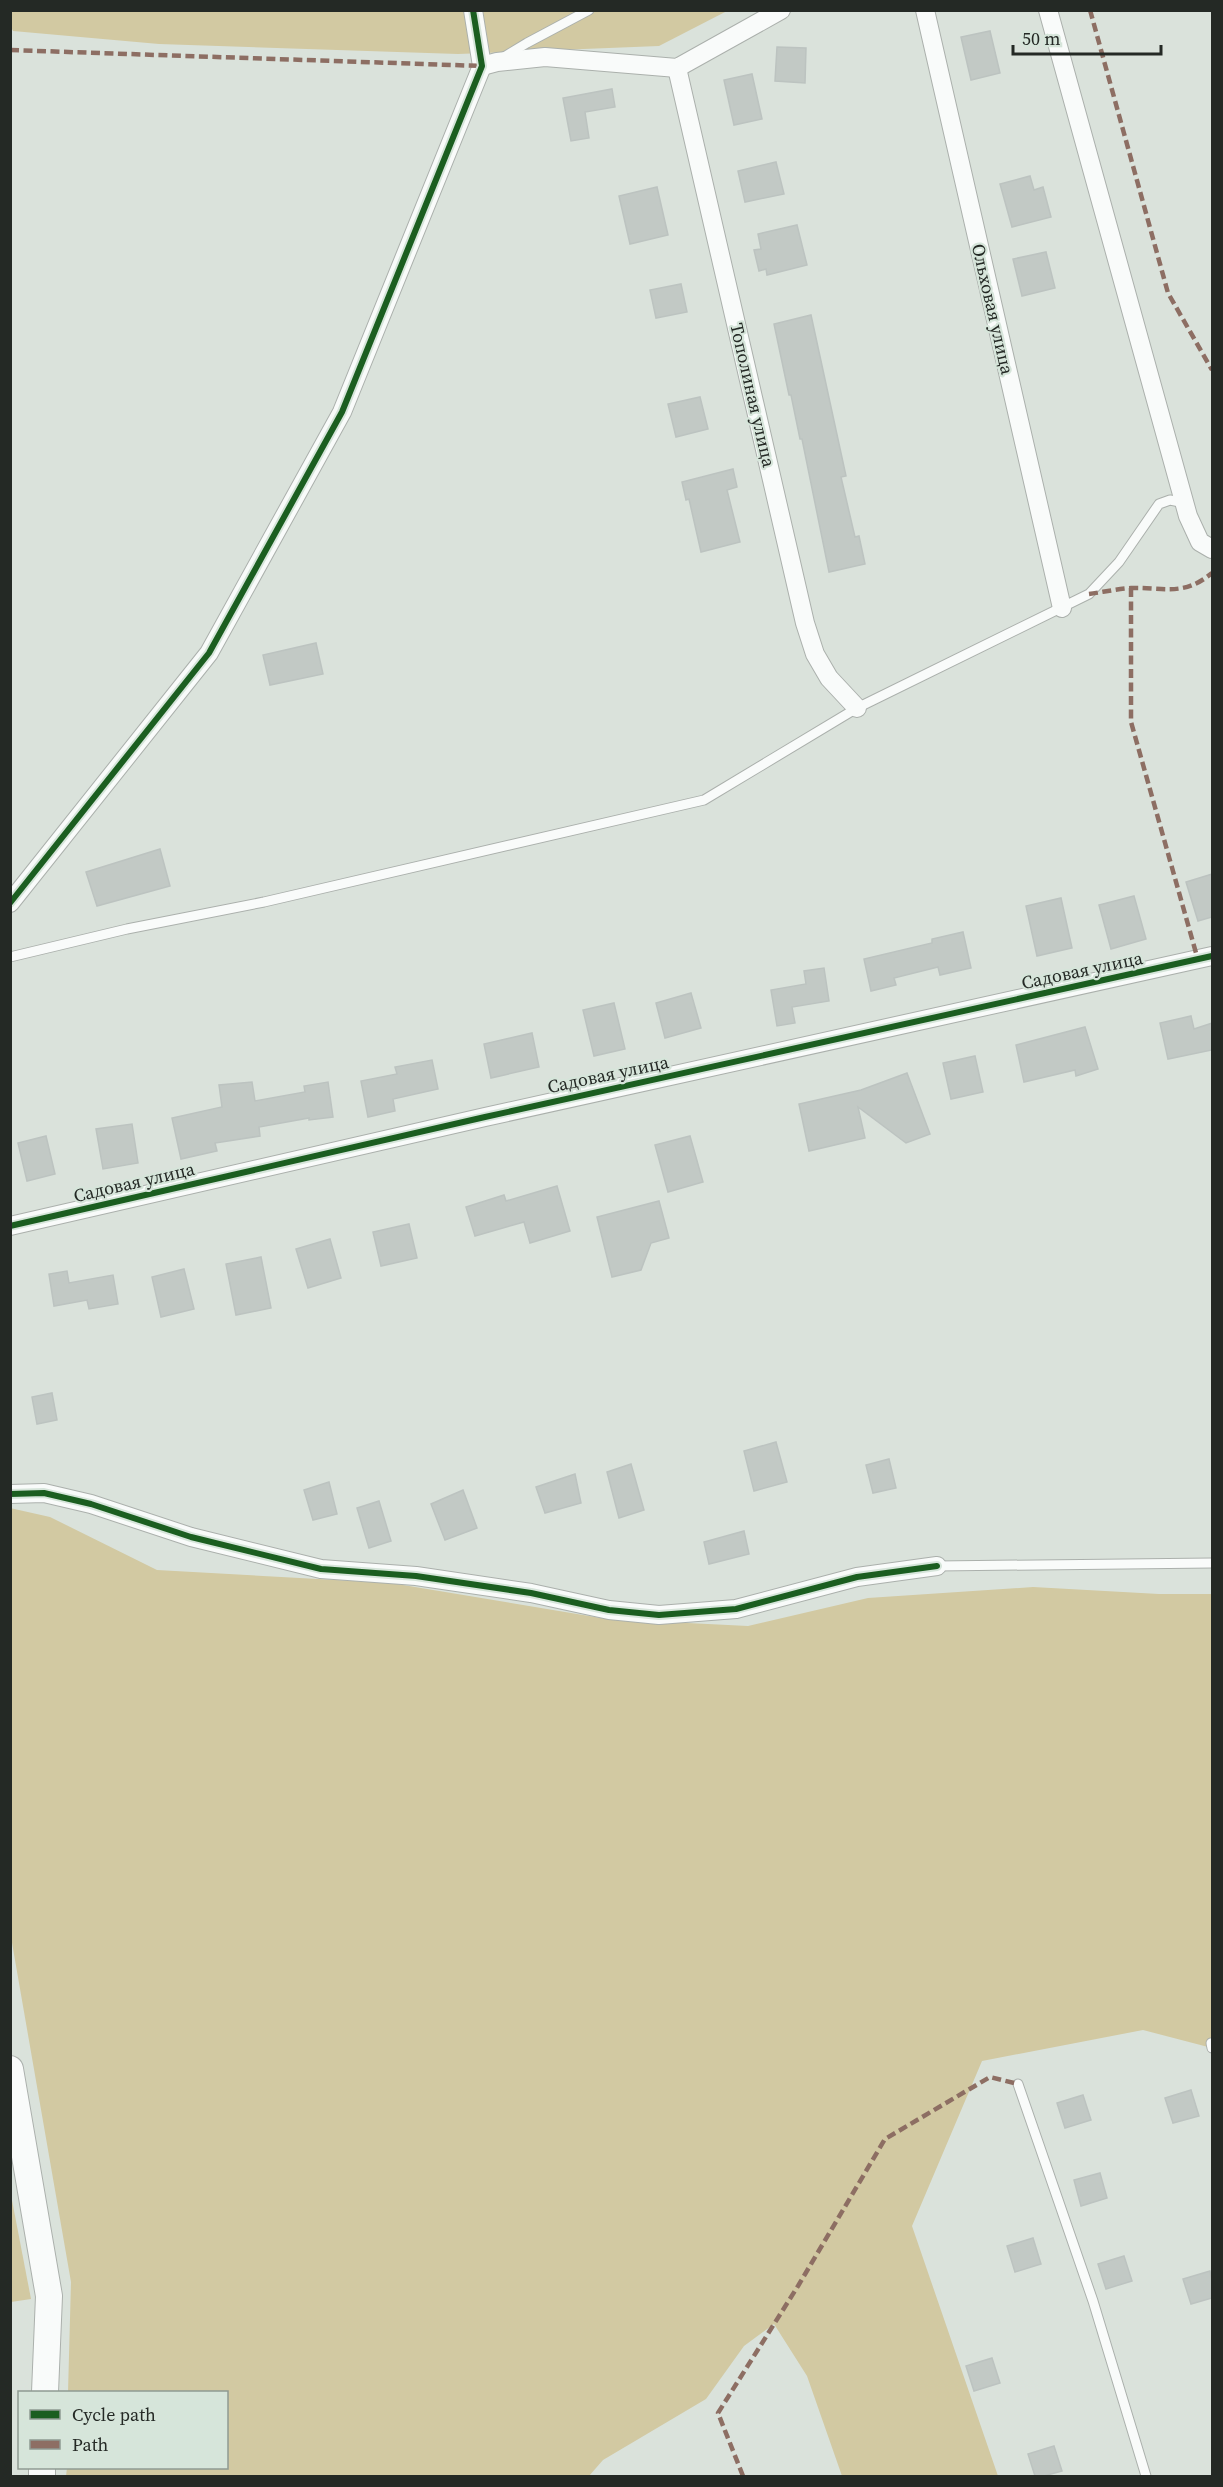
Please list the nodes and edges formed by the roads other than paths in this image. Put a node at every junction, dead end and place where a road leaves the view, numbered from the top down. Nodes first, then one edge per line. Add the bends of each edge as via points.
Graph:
1 (473, 10) edge
2 (589, 10) edge
3 (781, 10) edge
4 (925, 10) edge
5 (1048, 10) edge
6 (490, 64) junction
7 (678, 68) junction
8 (1185, 503) junction
9 (1212, 549) edge
10 (1062, 608) junction
11 (857, 708) junction
12 (10, 903) edge
13 (1212, 956) edge
14 (10, 957) edge
15 (10, 1226) edge
16 (10, 1494) edge
17 (1212, 1563) edge
18 (937, 1566) joint
19 (1212, 2044) edge
20 (1212, 2048) edge
21 (10, 2068) edge
22 (1018, 2084) dead end
23 (45, 2391) edge
24 (1146, 2476) edge

1 - 6 street
2 - 6 lane
3 - 7 street
4 - 10 street, Ольховая улица
5 - 8 street
6 - 7 street via 545,57
6 - 12 street via 342,412 208,653
7 - 11 street, Тополиная улица via 805,622 814,654 829,678
8 - 9 street via 1200,542
8 - 10 lane via 1170,500 1159,504 1089,594
10 - 11 lane
11 - 14 lane via 704,800
13 - 15 street, Садовая улица via 485,1116
16 - 18 street via 44,1493 91,1503 191,1537 321,1569 416,1576 659,1615 736,1609 857,1577
17 - 18 lane
19 - 20 lane
21 - 23 street via 49,2296
22 - 24 lane via 1093,2301

